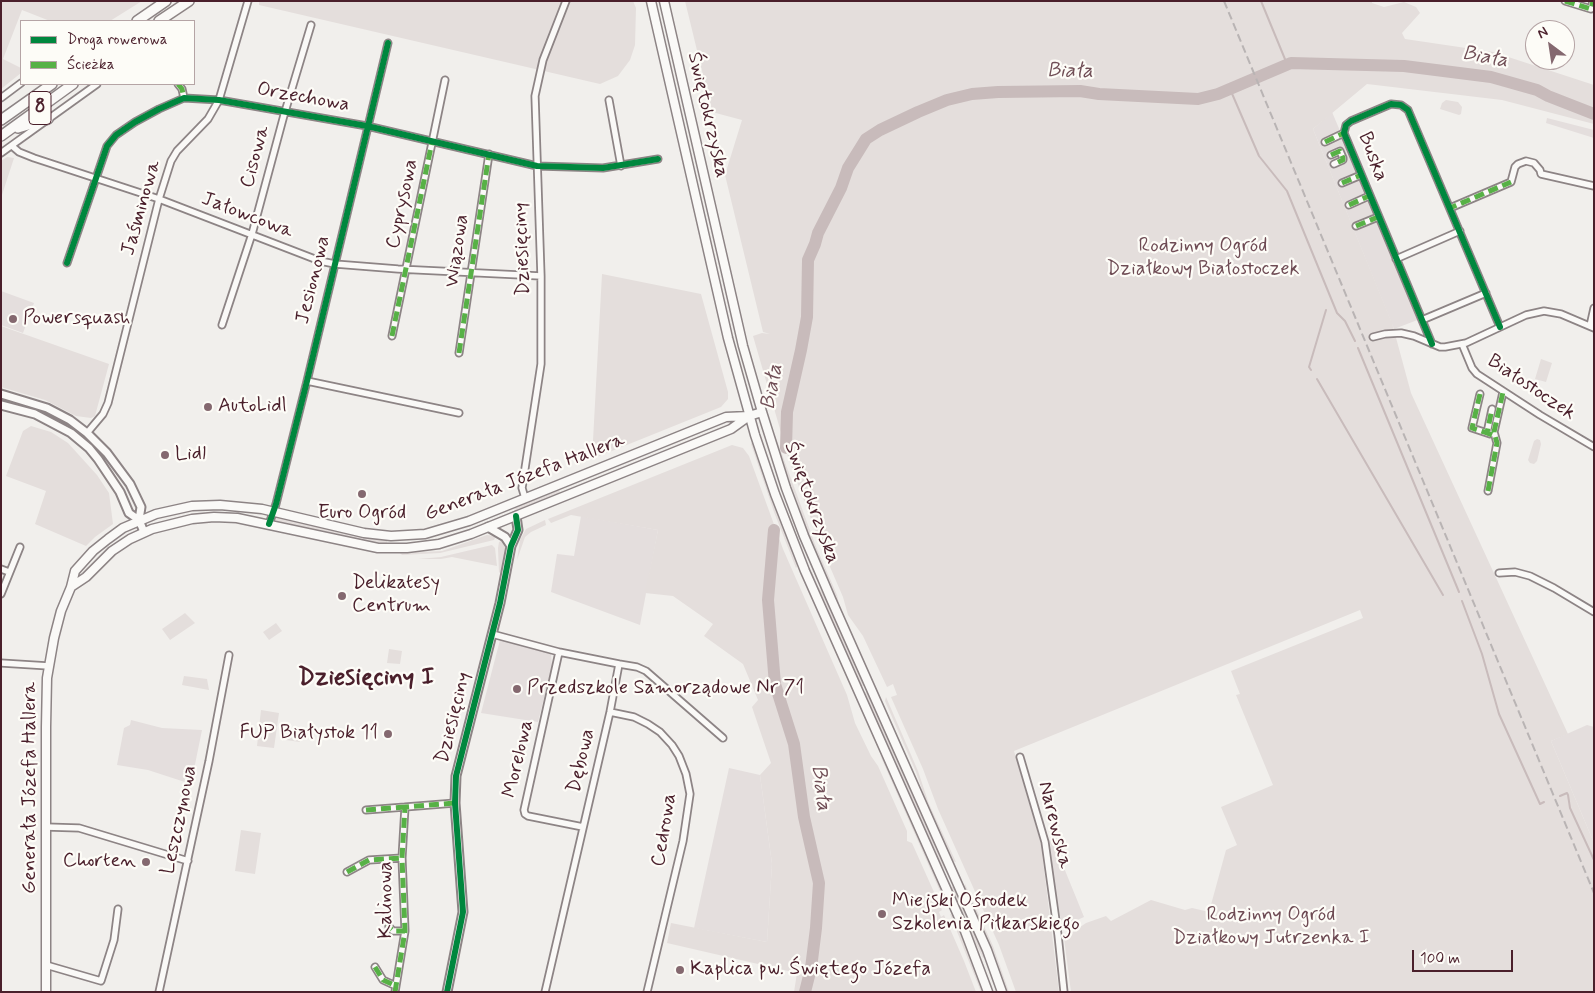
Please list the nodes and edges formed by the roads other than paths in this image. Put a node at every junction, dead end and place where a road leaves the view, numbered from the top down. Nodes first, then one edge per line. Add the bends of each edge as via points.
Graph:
1 (166, 1) edge
2 (189, 1) edge
3 (248, 1) edge
4 (566, 1) edge
5 (651, 1) edge
6 (664, 1) edge
7 (1565, 1) edge
8 (1593, 1) edge
9 (138, 20) edge
10 (160, 20) edge
11 (311, 26) dead end
12 (388, 43) dead end
13 (445, 80) dead end
14 (20, 84) edge
15 (51, 85) edge
16 (72, 85) edge
17 (96, 85) edge
18 (179, 85) edge
19 (1, 98) edge
20 (184, 98) junction
21 (219, 100) junction
22 (609, 100) dead end
23 (285, 111) junction
24 (48, 119) junction
25 (1, 120) edge
26 (367, 126) junction
27 (1344, 133) junction
28 (5, 134) edge
29 (432, 142) junction
30 (1325, 142) dead end
31 (12, 146) junction
32 (1352, 153) junction
33 (1, 154) edge
34 (489, 154) junction
35 (1330, 155) dead end
36 (1343, 157) junction
37 (658, 159) dead end
38 (1334, 164) dead end
39 (537, 166) junction
40 (620, 166) junction
41 (1361, 175) junction
42 (95, 180) junction
43 (1342, 183) dead end
44 (1594, 186) edge
45 (1369, 196) junction
46 (159, 199) junction
47 (1349, 205) dead end
48 (1450, 208) junction
49 (1378, 217) junction
50 (1356, 226) dead end
51 (1460, 231) junction
52 (252, 234) junction
53 (1396, 259) junction
54 (66, 263) dead end
55 (335, 264) junction
56 (406, 270) junction
57 (472, 272) junction
58 (541, 276) junction
59 (1486, 293) junction
60 (1594, 308) edge
61 (1422, 320) junction
62 (222, 325) dead end
63 (1500, 327) junction
64 (1592, 327) edge
65 (392, 336) dead end
66 (1372, 337) dead end
67 (1432, 344) junction
68 (1462, 344) junction
69 (459, 353) dead end
70 (307, 381) junction
71 (1503, 392) junction
72 (1, 394) edge
73 (1480, 394) dead end
74 (1, 404) edge
75 (1492, 409) dead end
76 (762, 412) junction
77 (459, 413) dead end
78 (749, 416) junction
79 (87, 433) junction
80 (1487, 433) junction
81 (1496, 437) junction
82 (1594, 448) edge
83 (107, 453) junction
84 (632, 456) junction
85 (98, 459) junction
86 (637, 467) junction
87 (1488, 491) dead end
88 (525, 498) junction
89 (174, 510) junction
90 (274, 512) junction
91 (516, 516) junction
92 (139, 520) junction
93 (177, 521) junction
94 (269, 524) junction
95 (488, 527) junction
96 (144, 532) junction
97 (391, 536) junction
98 (511, 546) junction
99 (20, 547) dead end
100 (392, 549) junction
101 (817, 566) junction
102 (1, 569) edge
103 (805, 571) junction
104 (9, 572) junction
105 (1499, 573) dead end
106 (71, 587) junction
107 (1, 594) edge
108 (1594, 612) edge
109 (492, 634) junction
110 (560, 652) junction
111 (228, 655) dead end
112 (1, 662) edge
113 (619, 664) junction
114 (49, 666) junction
115 (610, 712) junction
116 (723, 738) dead end
117 (1020, 757) dead end
118 (456, 804) junction
119 (405, 807) junction
120 (366, 810) dead end
121 (46, 827) junction
122 (583, 827) junction
123 (402, 858) junction
124 (188, 861) junction
125 (348, 872) dead end
126 (953, 876) junction
127 (942, 880) junction
128 (118, 909) dead end
129 (388, 921) dead end
130 (405, 931) junction
131 (46, 965) junction
132 (375, 967) dead end
133 (395, 989) edge
134 (46, 992) edge
135 (159, 992) edge
136 (447, 992) edge
137 (545, 992) edge
138 (647, 992) edge
139 (988, 992) edge
140 (1002, 992) edge
141 (1064, 992) edge

1 - 9 highway
2 - 10 highway
3 - 21 street, Jaśminowa
4 - 39 street, Dziesięciny via 536,85
5 - 78 main road, Świętokrzyska
6 - 76 main road, Świętokrzyska via 739,330
7 - 8 street via 1591,9
11 - 23 street, Cisowa
12 - 26 street, Jesionowa
13 - 29 street, Cyprysowa
14 - 19 street
15 - 25 highway, 8
16 - 28 highway, 8
17 - 24 street
18 - 20 street
20 - 21 street, Orzechowa
20 - 42 street, Orzechowa via 147,115 116,135 107,146
21 - 23 street, Orzechowa
21 - 46 street, Jaśminowa via 208,119 175,156
22 - 40 street
23 - 26 street, Orzechowa
23 - 52 street, Cisowa
24 - 28 highway
24 - 31 street
26 - 29 street, Orzechowa
26 - 55 street, Jesionowa
27 - 30 street
27 - 32 street, Buska
27 - 48 street, Buska via 1351,121 1391,104 1406,107
29 - 34 street, Orzechowa
29 - 56 street, Cyprysowa
31 - 33 street
31 - 42 street, Jałowcowa via 19,152
32 - 36 street
32 - 41 street, Buska
34 - 39 street, Orzechowa
34 - 57 street, Wiązowa
35 - 36 street via 1340,151
36 - 38 street
37 - 40 street, Orzechowa
39 - 40 street, Orzechowa
39 - 58 street, Dziesięciny
41 - 43 street
41 - 45 street, Buska
42 - 46 street, Jałowcowa
42 - 54 street, Orzechowa
44 - 48 street via 1541,174 1534,163 1526,161 1515,167 1511,182
45 - 47 street
45 - 49 street, Buska
46 - 52 street, Jałowcowa
46 - 79 street, Jaśminowa via 108,403
48 - 51 street, Buska
49 - 50 street
49 - 53 street, Buska
51 - 53 street
51 - 59 street, Buska
52 - 55 street, Jałowcowa via 311,258
52 - 62 street, Cisowa
53 - 61 street, Buska
55 - 56 street, Jałowcowa
55 - 70 street, Jesionowa
56 - 57 street, Jałowcowa
56 - 65 street, Cyprysowa
57 - 58 street, Jałowcowa
57 - 69 street, Wiązowa
58 - 88 street, Dziesięciny via 541,364 522,488
59 - 61 street
59 - 63 street, Buska
60 - 64 street
61 - 67 street, Buska
63 - 64 street via 1526,315 1544,312 1560,314
63 - 68 street
66 - 67 street via 1398,333
67 - 68 street via 1442,347
68 - 71 street, Białostoczek via 1475,372
70 - 77 street
70 - 90 street, Jesionowa
71 - 81 street via 1494,432
71 - 82 street, Białostoczek
72 - 79 street via 47,408
73 - 80 street via 1472,428
74 - 85 street via 35,414 63,428
75 - 80 street
76 - 78 main road, Generała Józefa Hallera
76 - 101 main road, Świętokrzyska via 786,488
78 - 84 main road, Generała Józefa Hallera via 726,417
78 - 86 main road, Generała Józefa Hallera via 731,430
78 - 103 main road, Świętokrzyska
79 - 83 street
80 - 81 street
81 - 87 street
83 - 85 street
83 - 92 street via 130,484 141,508
84 - 86 main road
84 - 88 main road, Generała Józefa Hallera
85 - 92 street via 120,492 129,513
86 - 91 main road, Generała Józefa Hallera
88 - 97 main road, Generała Józefa Hallera via 449,528 425,534
89 - 90 main road, Generała Józefa Hallera via 227,505
89 - 92 main road, Generała Józefa Hallera
89 - 93 main road
90 - 94 street, Jesionowa
90 - 97 main road, Generała Józefa Hallera
91 - 95 main road, Generała Józefa Hallera
91 - 98 street, Dziesięciny via 518,530
92 - 96 street
92 - 106 main road, Generała Józefa Hallera via 93,551 75,570
93 - 94 main road, Generała Józefa Hallera via 221,517
93 - 96 main road, Generała Józefa Hallera
94 - 100 main road, Generała Józefa Hallera via 368,547
95 - 98 street via 505,537
95 - 100 main road, Generała Józefa Hallera via 439,544
96 - 106 main road, Generała Józefa Hallera via 119,546
97 - 100 main road
98 - 109 street, Dziesięciny
99 - 104 street
101 - 103 main road
101 - 126 main road, Świętokrzyska
102 - 104 street
103 - 127 main road, Świętokrzyska
104 - 107 street
105 - 108 street via 1516,572 1530,576
106 - 114 main road, Generała Józefa Hallera via 61,610
109 - 110 street
109 - 118 street, Dziesięciny via 456,772
110 - 113 street
110 - 122 street, Morelowa via 524,810 528,816
111 - 124 street, Leszczynowa
112 - 114 street
113 - 115 street, Dębowa
113 - 116 street via 646,671
114 - 121 main road, Generała Józefa Hallera
115 - 122 street, Dębowa
115 - 138 street, Cedrowa via 634,717 660,732 679,756 690,794
117 - 141 street, Narewska via 1045,842
118 - 119 street
118 - 136 street, Dziesięciny via 463,912
119 - 120 street
119 - 123 street, Kalinowa
121 - 124 street via 80,828
121 - 131 main road, Generała Józefa Hallera
122 - 137 street, Dębowa
123 - 125 street via 369,860
123 - 130 street, Kalinowa
124 - 135 street, Leszczynowa
126 - 127 main road via 954,881 950,885
126 - 140 main road, Świętokrzyska
127 - 139 main road, Świętokrzyska
128 - 131 street via 114,940 101,981
129 - 130 street via 393,931
130 - 133 street, Kalinowa
131 - 134 main road, Generała Józefa Hallera
132 - 133 street via 383,980

